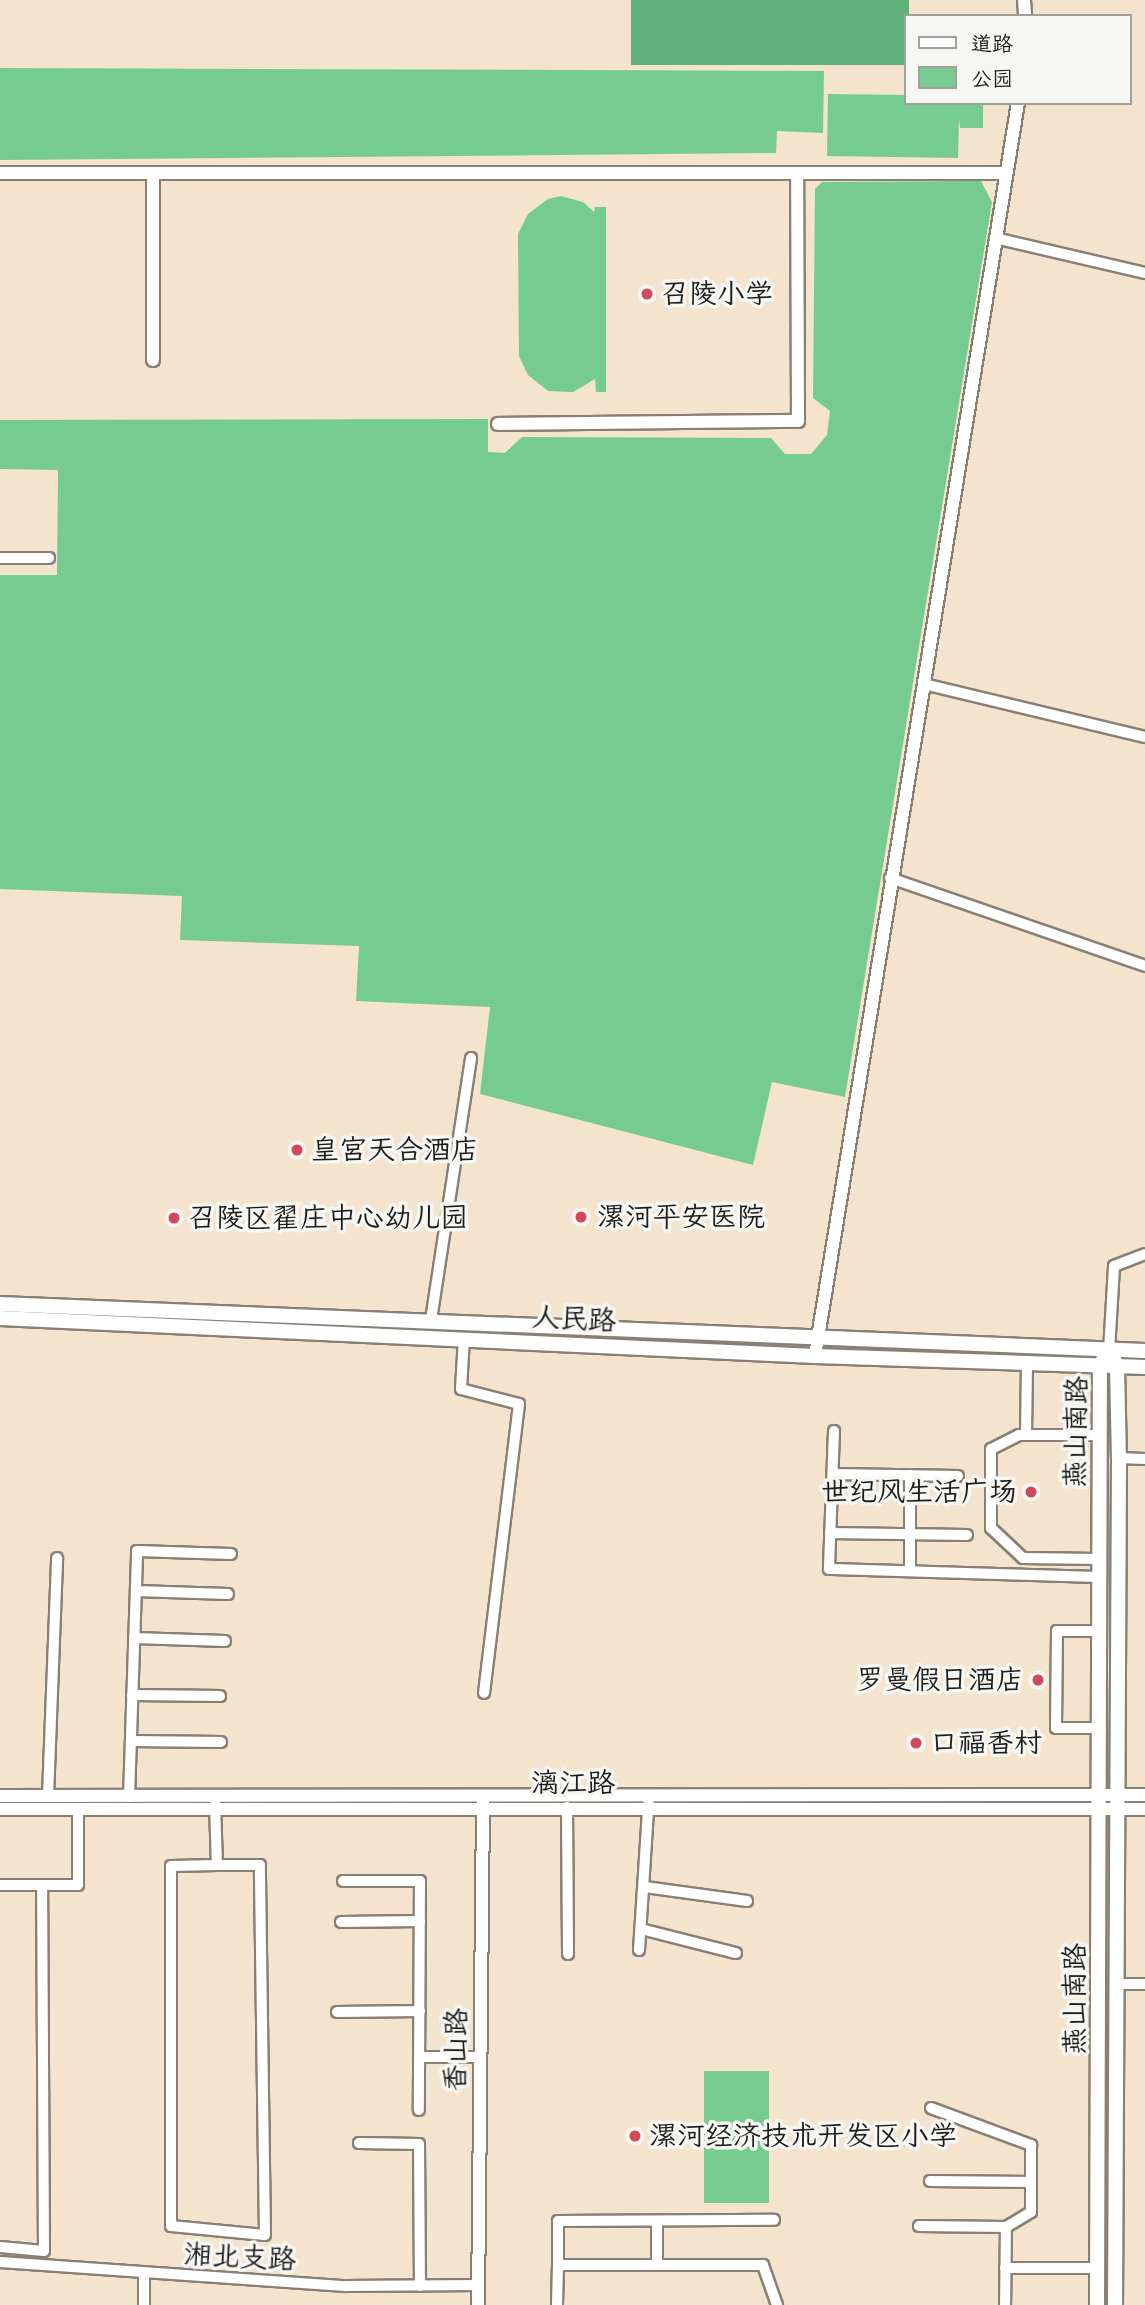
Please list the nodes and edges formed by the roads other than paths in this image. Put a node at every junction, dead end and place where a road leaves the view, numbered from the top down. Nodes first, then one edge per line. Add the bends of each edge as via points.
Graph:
1 (1018, 105) edge
2 (0, 173) edge
3 (153, 173) junction
4 (797, 173) junction
5 (1006, 173) junction
6 (995, 238) junction
7 (1145, 273) edge
8 (153, 360) dead end
9 (498, 424) dead end
10 (0, 558) edge
11 (49, 558) dead end
12 (924, 684) junction
13 (1145, 737) edge
14 (890, 878) junction
15 (1145, 966) edge
16 (471, 1058) dead end
17 (1145, 1254) edge
18 (0, 1304) edge
19 (0, 1318) edge
20 (431, 1320) junction
21 (818, 1336) junction
22 (464, 1338) junction
23 (1109, 1351) junction
24 (1145, 1352) edge
25 (816, 1356) junction
26 (1027, 1362) junction
27 (1100, 1366) junction
28 (1117, 1366) junction
29 (1145, 1367) edge
30 (834, 1431) dead end
31 (1100, 1435) junction
32 (1026, 1436) junction
33 (1119, 1458) junction
34 (1145, 1459) edge
35 (833, 1474) junction
36 (910, 1475) junction
37 (958, 1476) dead end
38 (830, 1533) junction
39 (910, 1534) junction
40 (967, 1535) dead end
41 (231, 1554) dead end
42 (57, 1558) dead end
43 (1100, 1559) junction
44 (910, 1571) junction
45 (1101, 1577) junction
46 (136, 1591) junction
47 (228, 1594) dead end
48 (1119, 1620) junction
49 (1101, 1625) junction
50 (134, 1638) junction
51 (225, 1641) dead end
52 (484, 1693) dead end
53 (132, 1695) junction
54 (220, 1696) dead end
55 (1101, 1728) junction
56 (131, 1741) junction
57 (221, 1742) dead end
58 (1145, 1795) edge
59 (0, 1796) edge
60 (48, 1796) junction
61 (129, 1797) junction
62 (649, 1801) junction
63 (483, 1802) junction
64 (1101, 1802) junction
65 (1118, 1802) junction
66 (215, 1803) junction
67 (567, 1807) junction
68 (0, 1809) edge
69 (78, 1809) junction
70 (1145, 1809) edge
71 (217, 1865) junction
72 (343, 1881) dead end
73 (0, 1885) edge
74 (42, 1885) junction
75 (645, 1887) junction
76 (747, 1901) dead end
77 (341, 1922) dead end
78 (420, 1922) junction
79 (641, 1929) junction
80 (639, 1950) dead end
81 (737, 1953) dead end
82 (568, 1954) dead end
83 (1100, 1984) junction
84 (1116, 1984) junction
85 (1145, 1984) edge
86 (419, 2011) junction
87 (337, 2012) dead end
88 (419, 2057) junction
89 (481, 2057) junction
90 (1098, 2100) junction
91 (1115, 2100) junction
92 (931, 2108) dead end
93 (419, 2110) dead end
94 (359, 2143) dead end
95 (930, 2181) dead end
96 (1031, 2182) junction
97 (774, 2220) dead end
98 (657, 2221) junction
99 (919, 2226) dead end
100 (1006, 2227) junction
101 (0, 2247) edge
102 (0, 2262) edge
103 (558, 2264) junction
104 (657, 2265) junction
105 (1097, 2267) junction
106 (1005, 2268) junction
107 (1115, 2268) junction
108 (144, 2274) junction
109 (420, 2286) junction
110 (478, 2286) junction
111 (144, 2305) edge
112 (478, 2305) edge
113 (558, 2305) edge
114 (777, 2305) edge
115 (1005, 2305) edge
116 (1097, 2305) edge
117 (1115, 2305) edge

1 - 5 street
2 - 3 street
3 - 4 street
3 - 8 street
4 - 5 street
4 - 9 street via 798,421
5 - 6 street
6 - 7 street
6 - 12 street
10 - 11 street
12 - 13 street
12 - 14 street
14 - 15 street
14 - 21 street
16 - 20 street
17 - 23 street via 1114,1266
18 - 20 main road, 人民路
19 - 22 main road, 人民路
20 - 21 main road, 人民路
21 - 23 main road, 人民路
21 - 25 street
22 - 25 main road, 人民路
22 - 52 street via 461,1389 519,1404
23 - 24 main road, 人民路
23 - 27 main road, 燕山南路
23 - 28 main road, 燕山南路
25 - 26 main road, 人民路
26 - 27 main road, 人民路
26 - 32 street
27 - 28 main road, 人民路
27 - 31 main road, 燕山南路
28 - 29 main road, 人民路
28 - 33 main road, 燕山南路
30 - 35 street
31 - 32 street
31 - 43 main road, 燕山南路
32 - 43 street via 991,1449 991,1528 1023,1558
33 - 34 street
33 - 48 main road, 燕山南路
35 - 36 street
35 - 38 street
36 - 37 street
36 - 39 street
38 - 39 street
38 - 44 street via 829,1569
39 - 40 street
39 - 44 street
41 - 46 street via 137,1551
42 - 60 street
43 - 45 main road, 燕山南路
44 - 45 street
45 - 49 main road, 燕山南路
46 - 47 street
46 - 50 street
48 - 49 main road
48 - 65 main road, 燕山南路
49 - 55 main road, 燕山南路
49 - 55 street via 1057,1631 1056,1728
50 - 51 street
50 - 53 street
53 - 54 street
53 - 56 street
55 - 64 main road, 燕山南路
56 - 57 street
56 - 61 street
58 - 65 street, 漓江路
59 - 60 street, 漓江路
60 - 61 street, 漓江路
61 - 66 street, 漓江路
62 - 63 street, 漓江路
62 - 64 street, 漓江路
62 - 67 street, 漓江路
62 - 75 street
63 - 66 street, 漓江路
63 - 67 street, 漓江路
63 - 89 street, 香山路
64 - 65 street, 漓江路
64 - 83 main road, 燕山南路
65 - 70 street, 漓江路
65 - 84 main road, 燕山南路
66 - 69 street, 漓江路
66 - 71 street
67 - 82 street
68 - 69 street, 漓江路
69 - 74 street via 78,1885
71 - 71 street via 171,1866 171,2226 265,2235 260,1865
72 - 78 street via 420,1881
73 - 74 street
74 - 101 street via 44,2251
75 - 76 street
75 - 79 street
77 - 78 street
78 - 86 street
79 - 80 street
79 - 81 street
83 - 84 main road
83 - 90 main road, 燕山南路
84 - 85 street
84 - 91 main road, 燕山南路
86 - 87 street
86 - 88 street
88 - 89 street
88 - 93 street
89 - 110 street, 香山路
90 - 91 main road
90 - 105 main road, 燕山南路
91 - 107 main road, 燕山南路
92 - 96 street via 1031,2144
94 - 109 street via 419,2144
95 - 96 street
96 - 100 street via 1031,2212
97 - 98 street
98 - 103 street via 558,2221
98 - 104 street
99 - 100 street
100 - 106 street
102 - 108 street, 湘北支路
103 - 104 street
103 - 113 street
104 - 114 street via 763,2265
105 - 106 street
105 - 107 main road
105 - 116 main road, 燕山南路
106 - 115 street
107 - 117 main road, 燕山南路
108 - 109 street, 湘北支路
108 - 111 street
109 - 110 street, 湘北支路
110 - 112 street, 香山路

